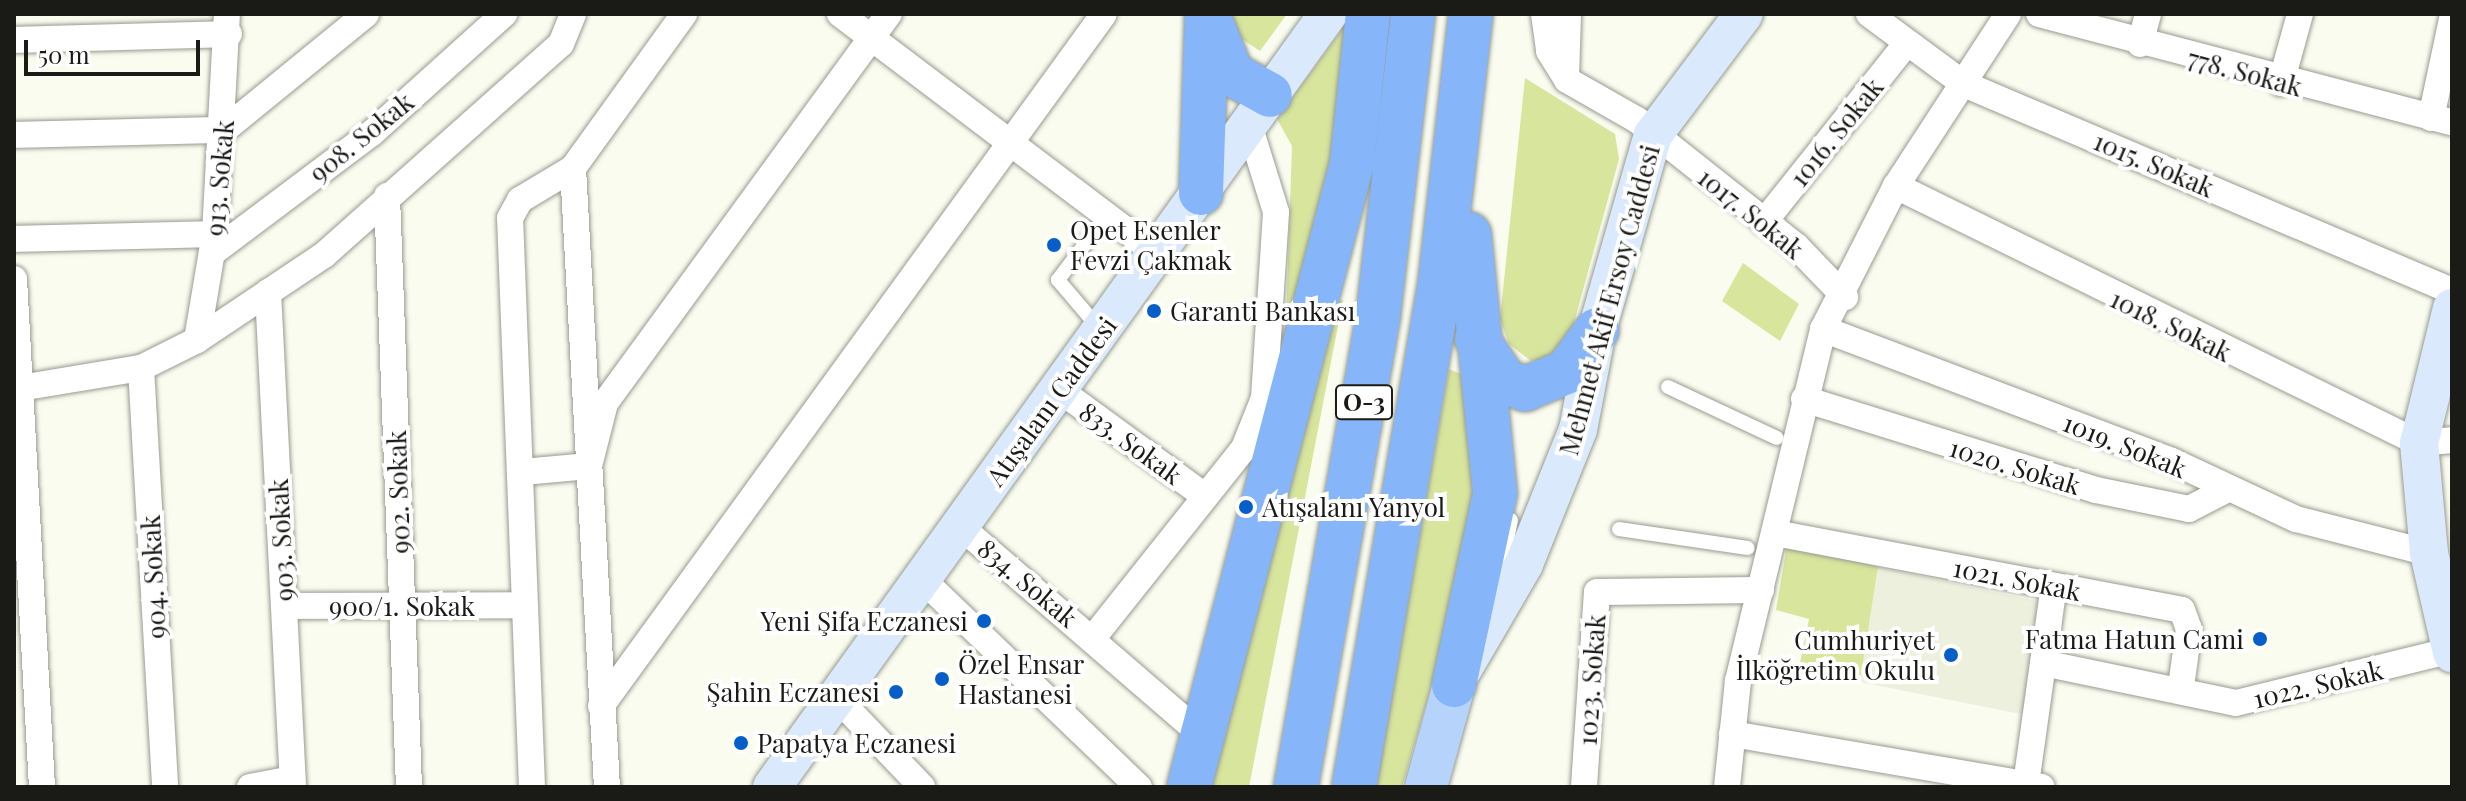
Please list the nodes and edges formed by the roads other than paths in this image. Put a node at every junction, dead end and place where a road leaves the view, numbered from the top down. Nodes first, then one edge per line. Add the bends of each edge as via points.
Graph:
1 (366, 14) edge
2 (504, 14) edge
3 (573, 14) edge
4 (684, 14) edge
5 (840, 14) edge
6 (889, 14) edge
7 (1104, 14) edge
8 (1208, 14) edge
9 (1328, 14) edge
10 (1368, 14) edge
11 (1413, 14) edge
12 (1472, 14) edge
13 (1544, 14) edge
14 (1568, 14) edge
15 (1744, 14) edge
16 (1869, 14) edge
17 (2008, 14) edge
18 (2039, 14) edge
19 (2148, 14) edge
20 (2300, 14) edge
21 (2452, 19) edge
22 (228, 24) edge
23 (872, 37) junction
24 (14, 40) edge
25 (1907, 43) junction
26 (2140, 44) junction
27 (1567, 80) junction
28 (2281, 83) junction
29 (1964, 84) junction
30 (1260, 110) junction
31 (2441, 120) edge
32 (224, 130) junction
33 (14, 135) edge
34 (1653, 135) junction
35 (1011, 140) junction
36 (573, 168) junction
37 (1896, 186) junction
38 (1201, 193) junction
39 (387, 196) junction
40 (1104, 219) junction
41 (1764, 222) junction
42 (14, 239) edge
43 (213, 244) junction
44 (1157, 254) junction
45 (14, 279) edge
46 (268, 292) junction
47 (1845, 297) junction
48 (2451, 308) edge
49 (1823, 329) junction
50 (1597, 330) junction
51 (1102, 331) junction
52 (1474, 333) junction
53 (197, 340) junction
54 (141, 368) junction
55 (1668, 387) dead end
56 (19, 388) edge
57 (1058, 389) junction
58 (1804, 399) junction
59 (1508, 405) dead end
60 (1777, 438) dead end
61 (2436, 441) edge
62 (589, 466) junction
63 (1512, 471) dead end
64 (523, 472) junction
65 (2226, 490) junction
66 (1205, 496) junction
67 (961, 527) junction
68 (1619, 529) dead end
69 (1775, 533) junction
70 (1748, 548) dead end
71 (2429, 553) junction
72 (924, 581) junction
73 (2054, 586) junction
74 (1761, 590) junction
75 (2444, 590) edge
76 (520, 605) junction
77 (284, 606) junction
78 (402, 607) junction
79 (1093, 638) junction
80 (2452, 651) edge
81 (2043, 663) junction
82 (1454, 685) junction
83 (2181, 687) junction
84 (838, 699) junction
85 (601, 706) junction
86 (1732, 734) junction
87 (1202, 735) junction
88 (293, 783) edge
89 (2033, 786) edge
90 (42, 787) edge
91 (165, 787) edge
92 (250, 787) edge
93 (409, 787) edge
94 (532, 787) edge
95 (607, 787) edge
96 (772, 787) edge
97 (922, 787) edge
98 (1139, 787) edge
99 (1189, 787) edge
100 (1296, 787) edge
101 (1354, 787) edge
102 (1426, 787) edge
103 (1584, 787) edge
104 (1727, 787) edge

1 - 32 street
2 - 43 street, 908. Sokak via 372,133
3 - 39 street via 561,44
4 - 36 street
5 - 23 street
6 - 23 street
7 - 35 street
8 - 30 highway via 1232,74
8 - 38 highway
9 - 30 main road, Atışalanı Caddesi
10 - 87 highway via 1352,163
11 - 100 highway, O-3 via 1378,317
12 - 52 highway
12 - 101 highway, O-3 via 1440,284
13 - 27 street via 1549,51
14 - 27 street
15 - 34 main road, Mehmet Akif Ersoy Caddesi
16 - 25 street, 1015. Sokak
17 - 29 street
18 - 26 street, 778. Sokak
19 - 26 street
20 - 28 street
21 - 31 street
22 - 24 street
22 - 32 street, 913. Sokak
23 - 35 street
23 - 62 street via 605,403
25 - 29 street, 1015. Sokak
25 - 41 street, 1016. Sokak
26 - 28 street, 778. Sokak
27 - 34 street, 1017. Sokak
28 - 31 street, 778. Sokak
29 - 37 street
29 - 48 street, 1015. Sokak
30 - 38 main road, Atışalanı Caddesi
30 - 66 street via 1276,212 1264,398 1244,448
32 - 33 street
32 - 43 street, 913. Sokak
34 - 41 street, 1017. Sokak
34 - 50 main road, Mehmet Akif Ersoy Caddesi
35 - 40 street
35 - 85 street
36 - 62 street
36 - 64 street via 520,200 510,218
37 - 47 street
37 - 61 street, 1018. Sokak
38 - 44 main road, Atışalanı Caddesi
39 - 46 street via 324,255
39 - 78 street, 902. Sokak
40 - 44 street
40 - 51 lane via 1058,280
41 - 47 street, 1017. Sokak
42 - 43 street
43 - 53 street, 913. Sokak
44 - 51 main road, Atışalanı Caddesi
45 - 56 street
46 - 53 street
46 - 77 street, 903. Sokak
47 - 49 street
48 - 61 main road
49 - 58 street
49 - 65 street, 1019. Sokak via 2172,461
50 - 52 highway via 1566,372 1525,389 1505,381
50 - 82 main road, Mehmet Akif Ersoy Caddesi via 1578,430 1550,505
51 - 57 main road, Atışalanı Caddesi
52 - 59 lane
52 - 82 highway via 1495,493
53 - 54 street
54 - 56 street
54 - 91 street, 904. Sokak
55 - 60 lane
56 - 90 street
57 - 66 street, 833. Sokak
57 - 67 main road, Atışalanı Caddesi
58 - 65 street, 1020. Sokak via 2096,490 2189,509
58 - 69 street
61 - 71 main road
62 - 64 street
62 - 85 street
63 - 82 lane via 1503,564
64 - 76 street
65 - 71 street, 1019. Sokak via 2296,519
66 - 79 street
67 - 72 main road, Atışalanı Caddesi
67 - 79 street, 834. Sokak
68 - 70 lane
69 - 73 street, 1021. Sokak
69 - 74 street
71 - 75 main road
72 - 84 main road, Atışalanı Caddesi
72 - 98 street
73 - 81 street
73 - 83 street, 1021. Sokak via 2182,610 2189,629
74 - 86 street
74 - 103 street, 1023. Sokak via 1597,592
75 - 80 main road
76 - 78 street, 900/1. Sokak
76 - 94 street
77 - 78 street, 900/1. Sokak
77 - 88 street, 903. Sokak
78 - 93 street, 902. Sokak
79 - 87 street, 834. Sokak
80 - 83 street, 1022. Sokak via 2236,703
81 - 83 street, 1022. Sokak
81 - 89 street
82 - 102 main road
84 - 96 main road, Atışalanı Caddesi
84 - 97 street
85 - 95 street
86 - 89 street
86 - 104 street
87 - 99 highway
88 - 92 street

